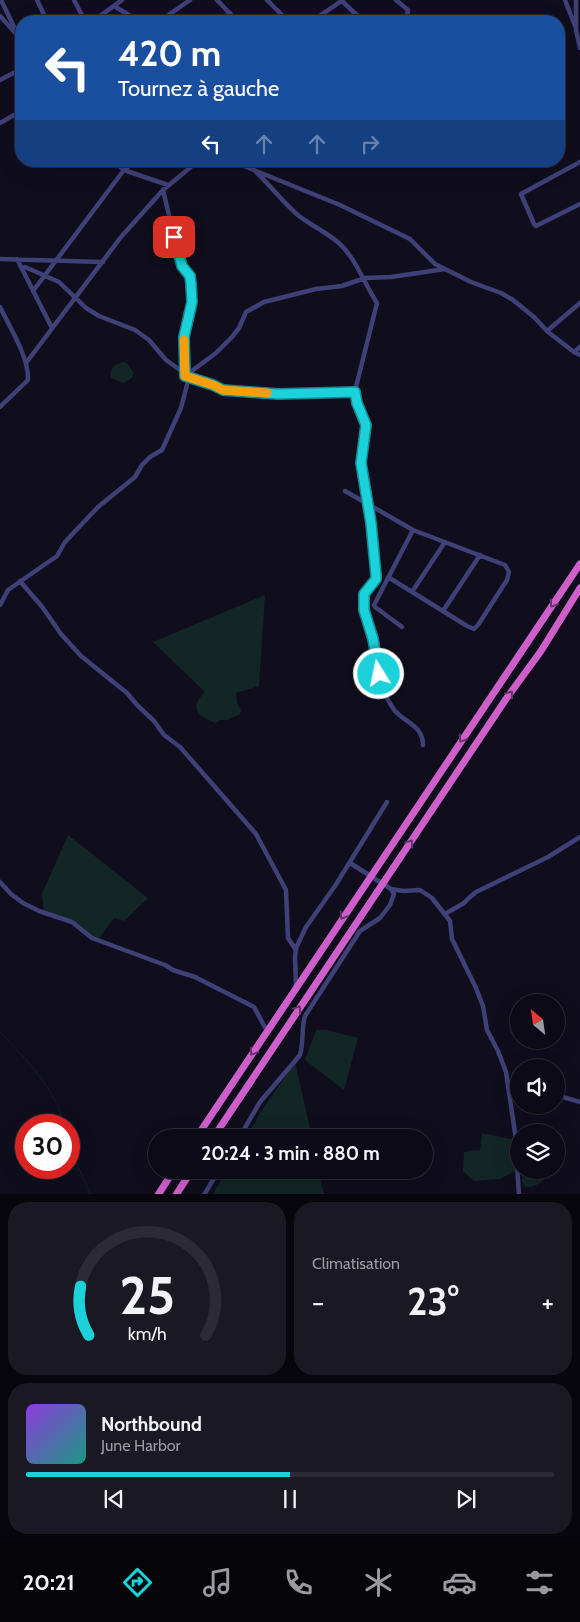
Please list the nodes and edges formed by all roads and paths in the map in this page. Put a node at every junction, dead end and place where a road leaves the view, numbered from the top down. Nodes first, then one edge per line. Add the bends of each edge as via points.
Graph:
1 (1, 0) edge
2 (37, 0) edge
3 (74, 0) edge
4 (122, 0) edge
5 (190, 0) edge
6 (217, 0) edge
7 (267, 0) edge
8 (342, 0) edge
9 (396, 0) edge
10 (565, 0) edge
11 (576, 0) edge
12 (114, 6) junction
13 (230, 14) edge
14 (44, 15) edge
15 (82, 15) edge
16 (101, 15) edge
17 (129, 15) edge
18 (169, 15) edge
19 (280, 15) edge
20 (321, 15) edge
21 (356, 15) edge
22 (407, 15) edge
23 (0, 16) edge
24 (15, 28) edge
25 (576, 30) junction
26 (15, 33) edge
27 (580, 48) edge
28 (15, 72) edge
29 (0, 80) edge
30 (15, 114) edge
31 (0, 123) edge
32 (580, 162) edge
33 (120, 167) edge
34 (127, 167) edge
35 (190, 167) edge
36 (245, 167) edge
37 (124, 170) junction
38 (256, 172) junction
39 (168, 185) junction
40 (163, 190) junction
41 (580, 204) edge
42 (0, 259) edge
43 (17, 259) junction
44 (56, 261) junction
45 (103, 262) junction
46 (26, 267) dead end
47 (446, 269) junction
48 (45, 275) junction
49 (362, 279) junction
50 (33, 291) junction
51 (75, 298) junction
52 (580, 303) edge
53 (0, 307) edge
54 (52, 328) junction
55 (547, 331) junction
56 (580, 347) edge
57 (574, 352) junction
58 (580, 355) edge
59 (26, 363) junction
60 (185, 376) junction
61 (355, 392) junction
62 (0, 407) edge
63 (345, 491) dead end
64 (368, 504) junction
65 (413, 530) junction
66 (445, 542) junction
67 (480, 555) junction
68 (580, 564) edge
69 (388, 577) junction
70 (20, 581) junction
71 (580, 588) edge
72 (412, 592) junction
73 (0, 604) edge
74 (0, 610) edge
75 (443, 611) junction
76 (402, 627) dead end
77 (423, 744) dead end
78 (387, 802) dead end
79 (580, 837) edge
80 (350, 863) junction
81 (370, 876) junction
82 (0, 882) edge
83 (383, 884) junction
84 (391, 889) junction
85 (445, 914) junction
86 (296, 950) junction
87 (296, 987) junction
88 (267, 1031) junction
89 (507, 1080) junction
90 (510, 1081) edge
91 (565, 1098) edge
92 (580, 1102) edge
93 (202, 1129) edge
94 (219, 1129) edge
95 (244, 1129) edge
96 (168, 1179) edge
97 (186, 1179) edge
98 (213, 1179) edge
99 (158, 1194) edge
100 (176, 1194) edge
101 (204, 1194) edge
102 (519, 1194) edge

1 - 24 street
2 - 14 street
3 - 15 street
4 - 12 street
5 - 18 street
6 - 13 street
7 - 19 street
8 - 20 street
8 - 21 street
9 - 22 street via 408,10
10 - 25 street
11 - 25 street
12 - 16 street
12 - 17 street
23 - 26 street
25 - 27 street
28 - 29 street
30 - 31 street
32 - 41 street via 521,194 536,226
33 - 37 street
34 - 37 street
35 - 39 street
36 - 38 street
37 - 39 street
37 - 44 street
38 - 47 street via 340,204 388,227 410,239 435,264
38 - 49 street via 300,217 339,243
39 - 40 street
40 - 45 street
40 - 60 street via 178,253 191,284 192,302 184,337
42 - 43 street
43 - 44 street
43 - 50 street
44 - 45 street
44 - 48 street
45 - 51 street
46 - 48 street
47 - 49 street
47 - 55 street via 502,293
48 - 50 street
48 - 51 street via 64,285
49 - 60 street via 260,304 246,312 239,328 226,344
49 - 61 street via 377,303
50 - 54 street
51 - 54 street
51 - 60 street via 99,316 135,330
52 - 55 street
53 - 59 street
54 - 59 street
55 - 57 street
56 - 57 street
57 - 58 street
59 - 62 street via 28,380
60 - 61 street via 223,390 278,394
60 - 70 street via 188,381 182,408 162,450 150,457 135,477 98,507 66,542 58,556
61 - 64 street via 366,425 361,463
63 - 64 street
64 - 65 street
64 - 77 street via 376,579 364,594 364,610 373,639 380,684 394,709 420,732
65 - 66 street
65 - 69 street
66 - 67 street
66 - 72 street
67 - 75 street
67 - 75 street via 505,565 509,572 478,625 470,628
68 -> 81 highway
69 - 72 street
69 - 76 street via 374,605
70 - 73 street via 8,590
70 - 86 street via 81,656 128,693 256,834 286,890 288,938
83 -> 71 highway
72 - 75 street
73 - 74 street
78 - 80 street
79 - 85 street via 548,857 476,892
80 - 81 street
80 - 86 street via 306,927
81 - 83 street
81 -> 87 highway
82 - 88 street via 23,903 72,922 92,938 195,976 254,1007
83 - 84 street
94 -> 83 highway
84 - 85 street via 420,890 432,898
84 - 95 street via 394,894 390,905 380,918 360,931 306,1016 300,1055 260,1102
85 - 89 street via 450,921 452,939 483,1006 487,1030
86 - 87 street
87 - 88 highway
88 -> 93 highway
89 - 90 street
89 - 102 street
91 - 92 street
96 - 99 highway
97 - 100 highway
98 - 101 street

